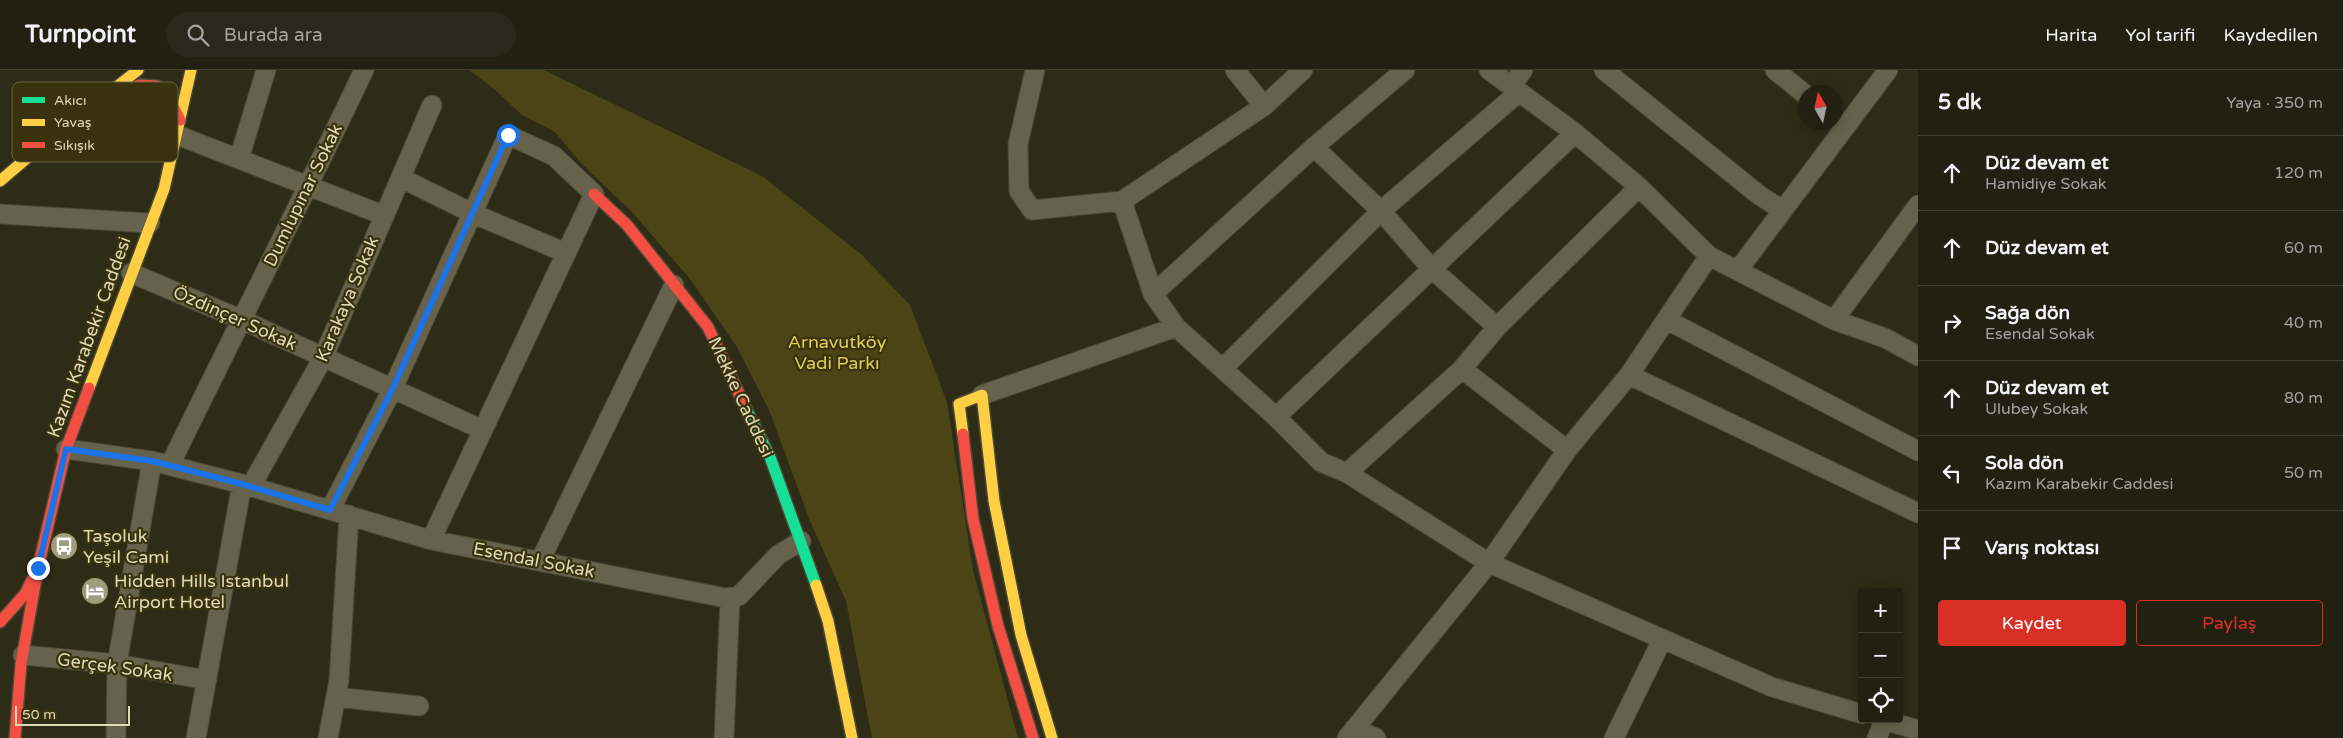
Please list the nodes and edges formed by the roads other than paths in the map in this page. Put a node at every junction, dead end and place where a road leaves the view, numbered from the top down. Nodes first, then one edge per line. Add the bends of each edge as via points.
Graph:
1 (138, 70) edge
2 (191, 70) edge
3 (266, 70) edge
4 (364, 70) edge
5 (1035, 70) edge
6 (1235, 70) edge
7 (1302, 70) edge
8 (1405, 70) edge
9 (1489, 70) edge
10 (1523, 70) edge
11 (1604, 70) edge
12 (1775, 70) edge
13 (1888, 70) edge
14 (124, 82) edge
15 (1798, 89) edge
16 (1515, 90) junction
17 (432, 106) dead end
18 (1264, 106) junction
19 (1843, 121) edge
20 (178, 125) edge
21 (179, 128) junction
22 (1836, 130) edge
23 (178, 132) edge
24 (1575, 133) junction
25 (1314, 147) junction
26 (239, 159) junction
27 (20, 162) edge
28 (171, 162) edge
29 (400, 178) junction
30 (0, 181) edge
31 (309, 186) junction
32 (1639, 187) junction
33 (594, 194) junction
34 (1122, 201) junction
35 (1918, 205) edge
36 (1782, 210) junction
37 (1381, 211) junction
38 (0, 214) edge
39 (474, 214) junction
40 (383, 215) junction
41 (150, 223) junction
42 (566, 253) junction
43 (1709, 256) junction
44 (1432, 269) junction
45 (1738, 270) junction
46 (131, 273) junction
47 (674, 285) junction
48 (1152, 294) junction
49 (240, 319) junction
50 (1666, 320) junction
51 (1834, 320) junction
52 (1176, 326) junction
53 (1497, 327) junction
54 (1885, 338) junction
55 (1918, 338) edge
56 (1918, 356) edge
57 (323, 358) junction
58 (1223, 368) junction
59 (1462, 369) junction
60 (1629, 375) junction
61 (392, 390) junction
62 (982, 395) junction
63 (1276, 417) junction
64 (483, 430) junction
65 (66, 449) junction
66 (1567, 450) junction
67 (1918, 451) edge
68 (161, 463) junction
69 (1347, 473) junction
70 (247, 485) junction
71 (1916, 509) edge
72 (330, 510) junction
73 (349, 515) junction
74 (431, 540) junction
75 (801, 541) junction
76 (540, 561) junction
77 (1489, 563) junction
78 (38, 568) junction
79 (730, 598) junction
80 (0, 622) edge
81 (1662, 640) junction
82 (23, 655) junction
83 (118, 664) junction
84 (207, 680) junction
85 (336, 697) junction
86 (419, 706) dead end
87 (1858, 713) edge
88 (1881, 723) edge
89 (1893, 723) edge
90 (1918, 730) edge
91 (1351, 734) edge
92 (15, 738) edge
93 (116, 738) edge
94 (196, 738) edge
95 (328, 738) edge
96 (724, 738) edge
97 (852, 738) edge
98 (1033, 738) edge
99 (1052, 738) edge
100 (1376, 738) edge
101 (1614, 738) edge
102 (1877, 738) edge

1 - 14 main road
2 - 21 main road, Kazım Karabekir Caddesi
3 - 26 street
4 - 31 street, Dumlupınar Sokak
5 - 34 street via 1018,144 1019,191 1032,210
6 - 18 street
7 - 18 street
8 - 25 street
9 - 16 street
10 - 16 street
11 - 36 street
12 - 15 street
13 - 19 street
16 - 24 street
16 - 37 street
17 - 29 street, Karakaya Sokak
18 - 34 street
20 - 21 main road
21 - 23 main road, Kazım Karabekir Caddesi
21 - 26 street
22 - 36 street
24 - 32 street
24 - 44 street
25 - 37 street
25 - 48 street
26 - 31 street
27 - 30 main road
28 - 41 main road, Kazım Karabekir Caddesi via 164,190
29 - 39 street
29 - 40 street, Karakaya Sokak
31 - 40 street
31 - 49 street, Dumlupınar Sokak
32 - 43 street
32 - 53 street
33 - 39 street, Mekke Caddesi via 554,156 508,135
33 - 42 street
33 - 47 main road, Mekke Caddesi via 627,225
34 - 48 street
35 - 51 street
36 - 45 street
37 - 44 street
37 - 58 street
38 - 41 street
39 - 42 street
39 - 61 street
40 - 57 street, Karakaya Sokak
41 - 46 main road, Kazım Karabekir Caddesi
42 - 64 street
43 - 45 street
43 - 50 street
44 - 53 street
44 - 63 street
45 - 51 street
46 - 49 street, Özdinçer Sokak
46 - 65 main road, Kazım Karabekir Caddesi
47 - 75 main road, Mekke Caddesi via 708,327 770,457
47 - 76 street
48 - 52 street
49 - 57 street, Özdinçer Sokak
49 - 68 street, Dumlupınar Sokak
50 - 60 street
50 - 67 street
51 - 54 street
52 - 58 street
52 - 62 street
53 - 59 street
54 - 55 street
54 - 56 street
57 - 61 street, Özdinçer Sokak
57 - 70 street, Karakaya Sokak
58 - 63 street
59 - 66 street
59 - 69 street
60 - 66 street
60 - 71 street
61 - 64 street, Özdinçer Sokak
61 - 72 street
62 - 98 main road via 959,404 973,519 998,626
62 - 99 main road via 994,501 1021,635
63 - 69 street via 1321,462
64 - 74 street
65 - 68 street, Esendal Sokak
65 - 78 main road, Kazım Karabekir Caddesi
66 - 77 street
68 - 70 street, Esendal Sokak
68 - 83 street, Dumlupınar Sokak
69 - 77 street
70 - 72 street, Esendal Sokak
70 - 84 street, Karakaya Sokak
72 - 73 street, Esendal Sokak
73 - 74 street, Esendal Sokak
73 - 85 street
74 - 76 street, Esendal Sokak
75 - 79 street via 778,555 739,596
75 - 97 main road, Mekke Caddesi via 828,620
76 - 79 street, Esendal Sokak
77 - 81 street
77 - 91 street
78 - 80 main road via 25,594
78 - 82 main road, Kazım Karabekir Caddesi
79 - 96 street
81 - 87 street via 1772,687
81 - 101 street
82 - 83 street, Gerçek Sokak
82 - 92 main road, Kazım Karabekir Caddesi
83 - 84 street, Gerçek Sokak
83 - 93 street, Dumlupınar Sokak
84 - 94 street, Karakaya Sokak
85 - 86 street
85 - 95 street
88 - 102 street
89 - 90 street
91 - 100 street

